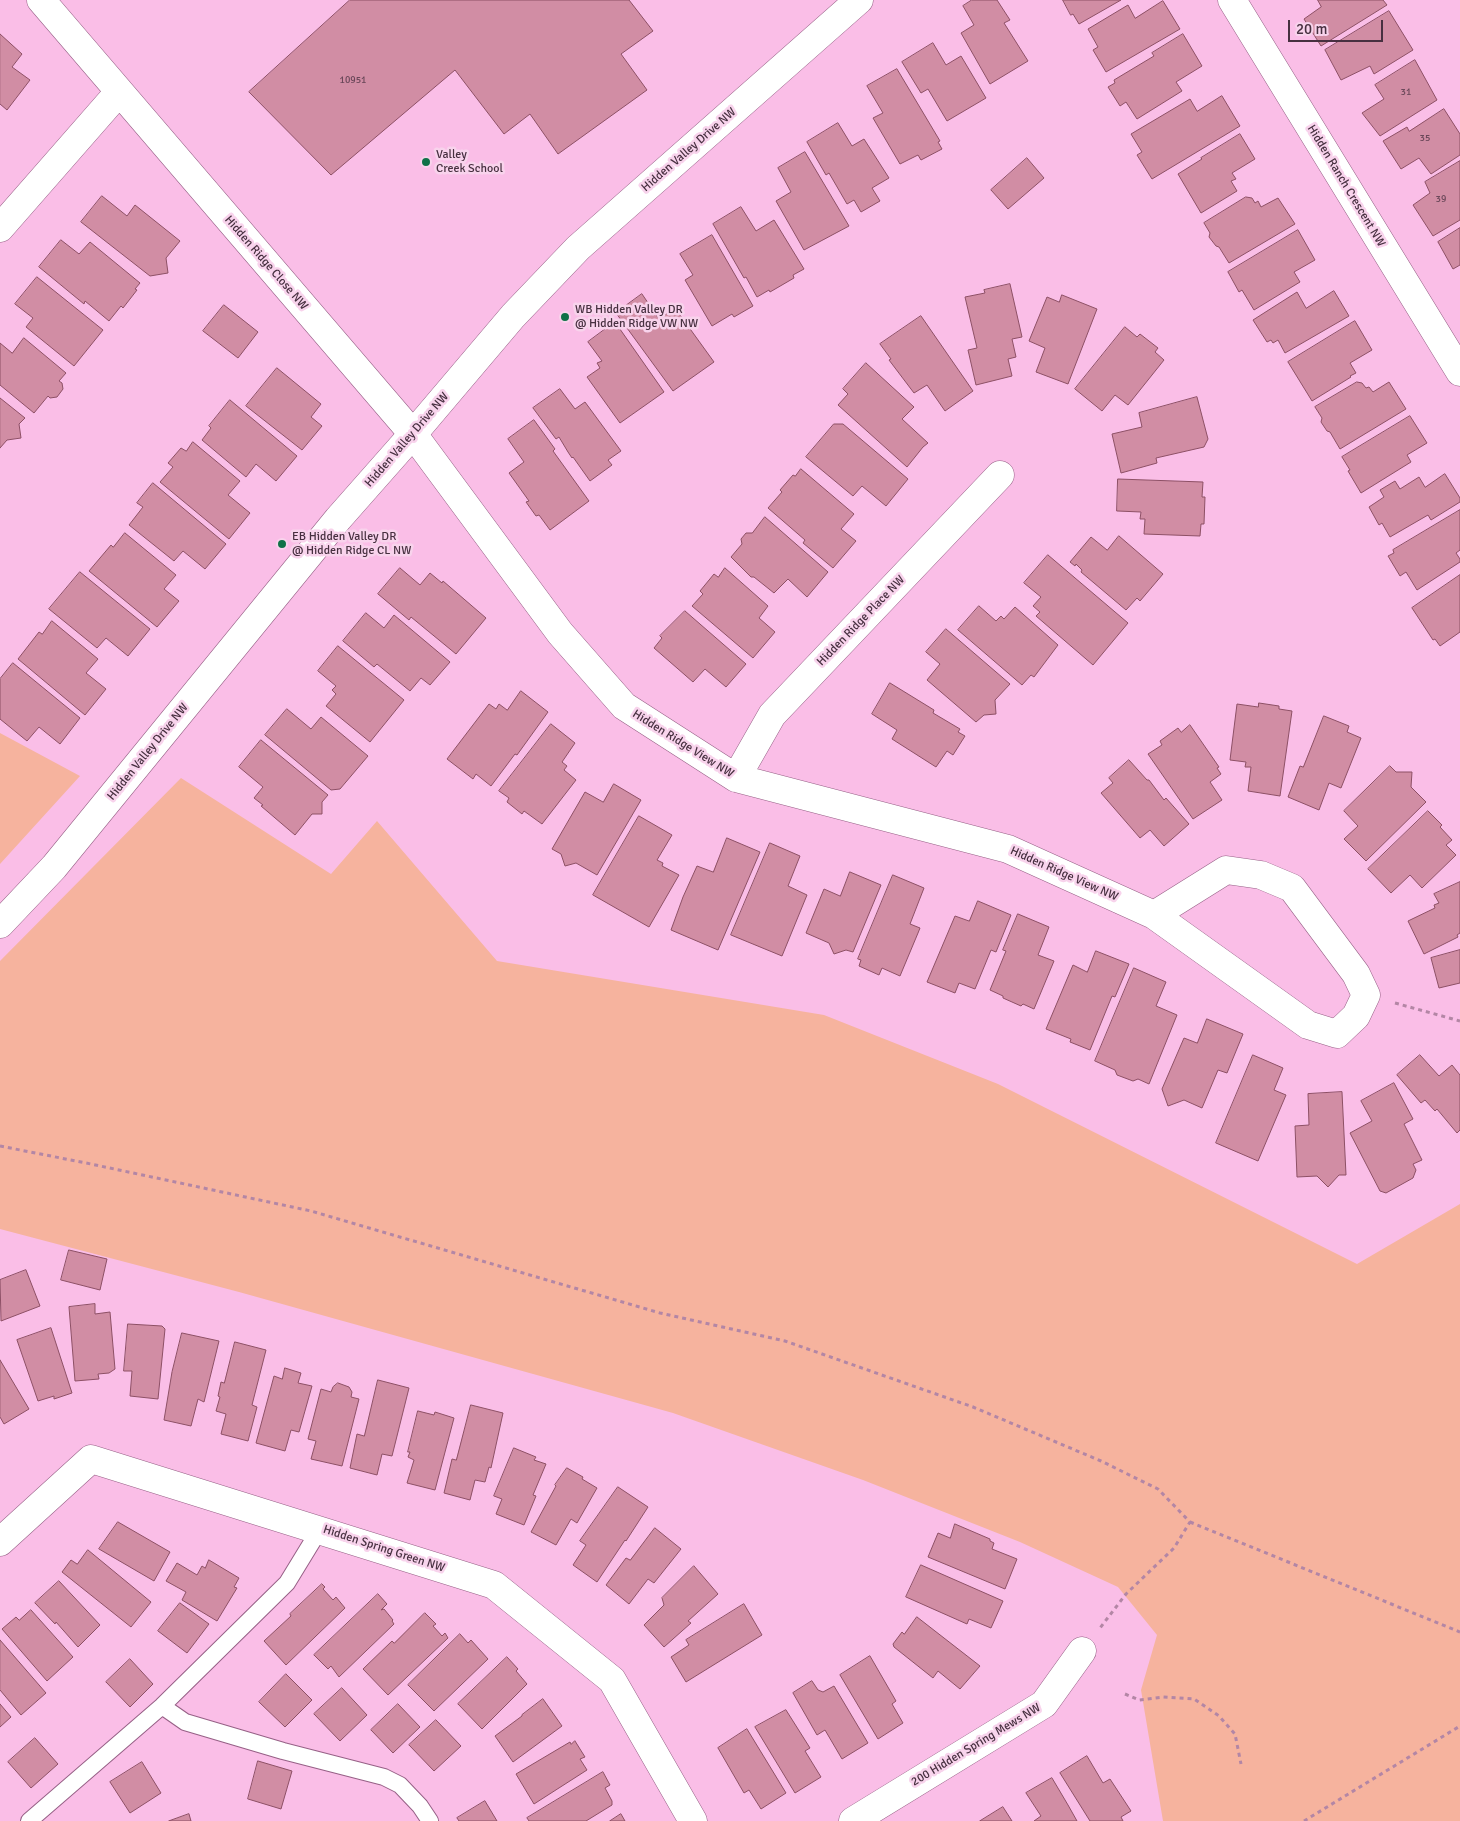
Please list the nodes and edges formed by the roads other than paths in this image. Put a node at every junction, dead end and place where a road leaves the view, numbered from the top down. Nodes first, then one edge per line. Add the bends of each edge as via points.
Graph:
1 (40, 0) edge
2 (859, 0) edge
3 (1232, 0) edge
4 (120, 92) junction
5 (0, 228) edge
6 (1460, 372) edge
7 (413, 434) junction
8 (1000, 474) dead end
9 (736, 778) junction
10 (1154, 915) junction
11 (0, 924) edge
12 (320, 1529) junction
13 (0, 1542) edge
14 (1082, 1651) road end
15 (162, 1706) junction
16 (29, 1821) edge
17 (430, 1821) edge
18 (693, 1821) edge
19 (853, 1821) edge

1 - 4 street, Hidden Ridge Close NW
2 - 7 street, Hidden Valley Drive NW via 578,248 513,316
3 - 6 street, Hidden Ranch Crescent NW
4 - 5 street
4 - 7 street, Hidden Ridge Close NW
7 - 9 street, Hidden Ridge View NW via 560,633 624,706
7 - 11 street, Hidden Valley Drive NW via 338,519 54,867
8 - 9 street, Hidden Ridge Place NW via 772,715
9 - 10 street, Hidden Ridge View NW via 1008,849
10 - 10 street, Hidden Ridge View NW via 1308,1024 1336,1034 1356,1016 1366,994 1356,974 1292,888 1261,874 1226,870
12 - 13 street, Hidden Spring Green NW via 91,1459
12 - 15 lane via 287,1584
12 - 18 street, Hidden Spring Green NW via 494,1584 612,1680
14 - 19 street, 200 Hidden Spring Mews NW via 1044,1704
15 - 16 lane
15 - 17 lane via 185,1722 384,1777 400,1785

